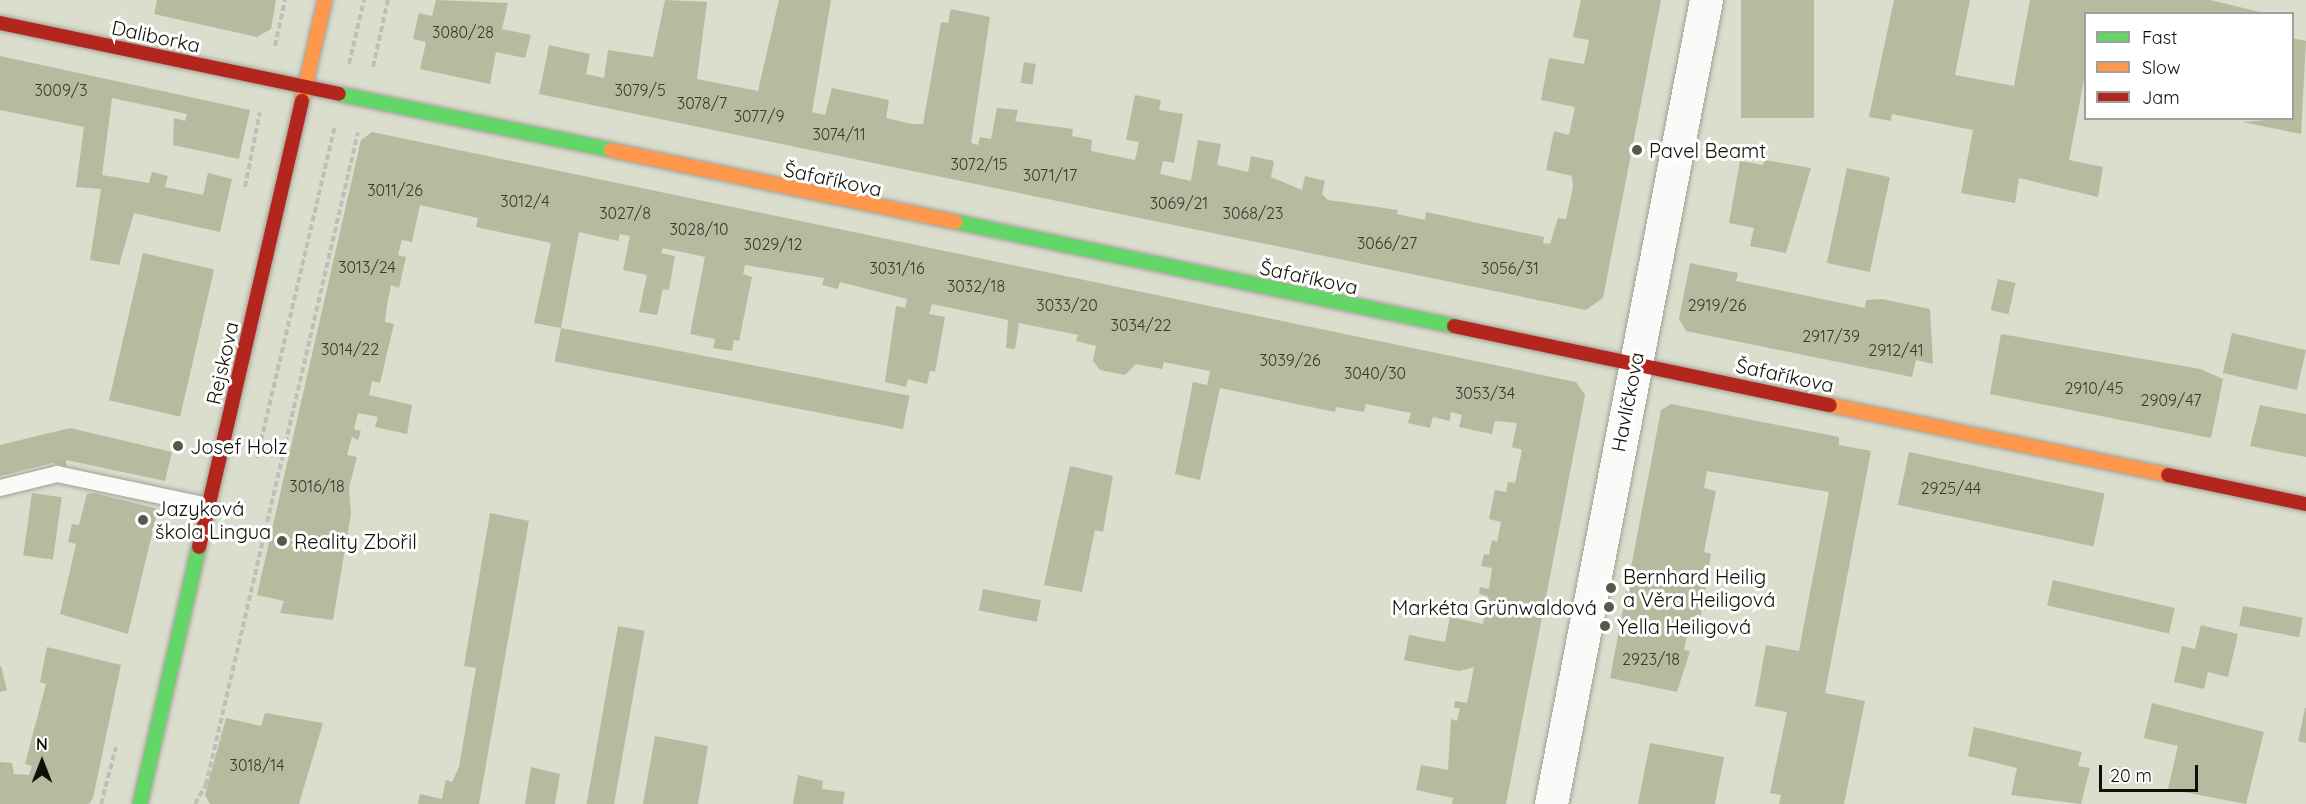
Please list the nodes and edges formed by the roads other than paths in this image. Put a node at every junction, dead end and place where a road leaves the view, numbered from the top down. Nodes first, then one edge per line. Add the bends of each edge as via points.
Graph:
1 (325, 0) edge
2 (1706, 0) edge
3 (0, 23) edge
4 (305, 86) junction
5 (1634, 364) junction
6 (0, 488) edge
7 (2306, 504) edge
8 (208, 506) junction
9 (140, 804) edge
10 (1551, 804) edge

1 - 4 street, Rejskova
2 - 5 street, Havlíčkova
3 - 4 street, Daliborka
4 - 5 street, Šafaříkova via 365,103
4 - 8 street, Rejskova
5 - 7 street, Šafaříkova
5 - 10 street, Havlíčkova
6 - 8 lane via 57,474
8 - 9 street, Rejskova

